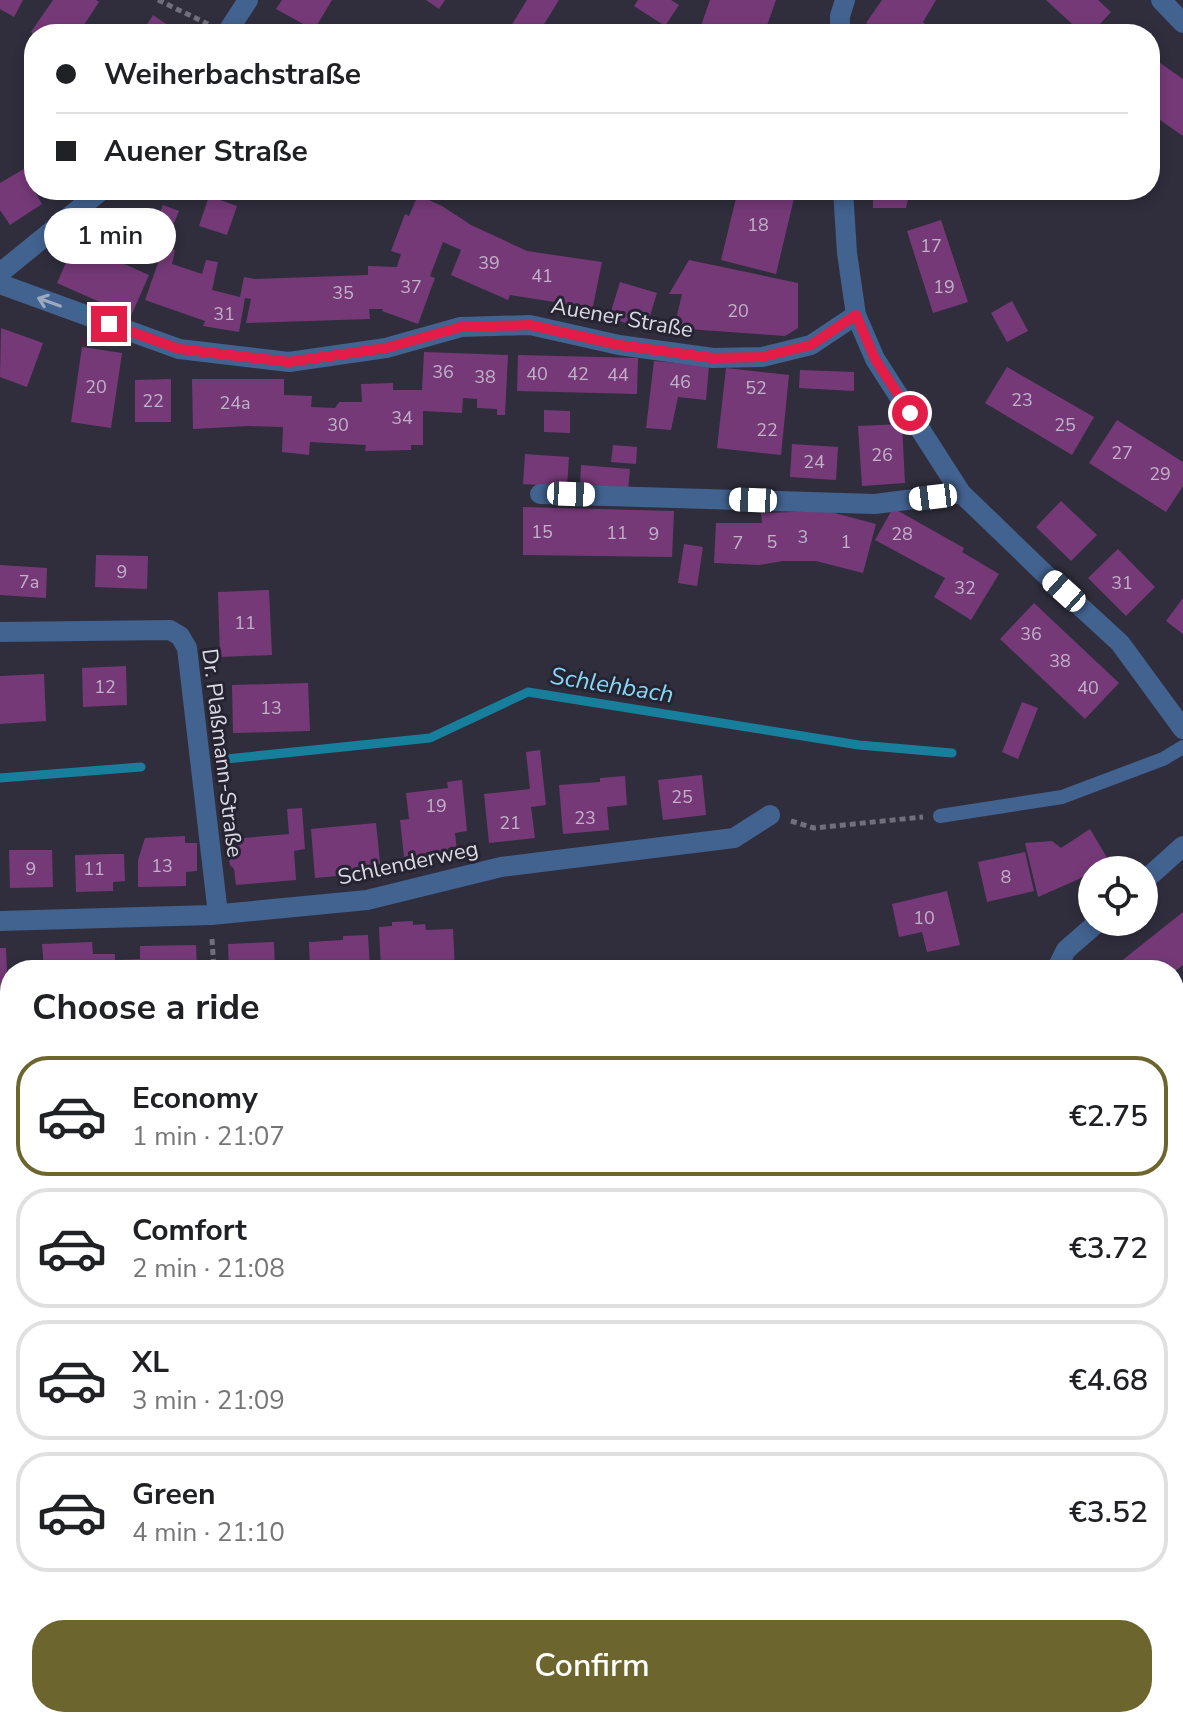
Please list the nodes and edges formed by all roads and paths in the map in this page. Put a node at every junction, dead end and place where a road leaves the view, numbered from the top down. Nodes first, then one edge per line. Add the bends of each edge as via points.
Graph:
1 (158, 0) edge
2 (248, 0) edge
3 (845, 0) edge
4 (1161, 0) edge
5 (197, 18) dead end
6 (1183, 23) edge
7 (232, 24) edge
8 (840, 24) edge
9 (90, 200) edge
10 (844, 200) edge
11 (0, 273) edge
12 (0, 284) edge
13 (856, 315) junction
14 (961, 493) junction
15 (540, 494) dead end
16 (0, 632) edge
17 (1183, 729) edge
18 (1183, 747) edge
19 (770, 815) joint
20 (940, 816) joint
21 (1183, 846) edge
22 (1158, 868) edge
23 (214, 914) junction
24 (0, 921) edge
25 (1082, 936) edge
26 (214, 960) edge
27 (1061, 960) edge

1 - 5 path
2 - 7 street
3 - 8 street
4 - 6 street
9 - 11 street
10 - 13 street
13 -> 12 street, Auener Straße via 811,345 762,357 713,358 530,325 461,327 386,348 289,362 179,349
13 - 14 street via 875,359
14 - 15 street via 875,504
14 - 17 street via 1120,643
16 - 23 street, Dr. Plaßmann-Straße via 170,630 180,636 187,648
18 - 20 lane via 1062,797
19 - 20 path via 814,828
19 - 23 street, Schlenderweg via 734,838 501,867 367,900
21 - 22 street
23 - 24 street, Schlenderweg
23 - 26 path
25 - 27 street

